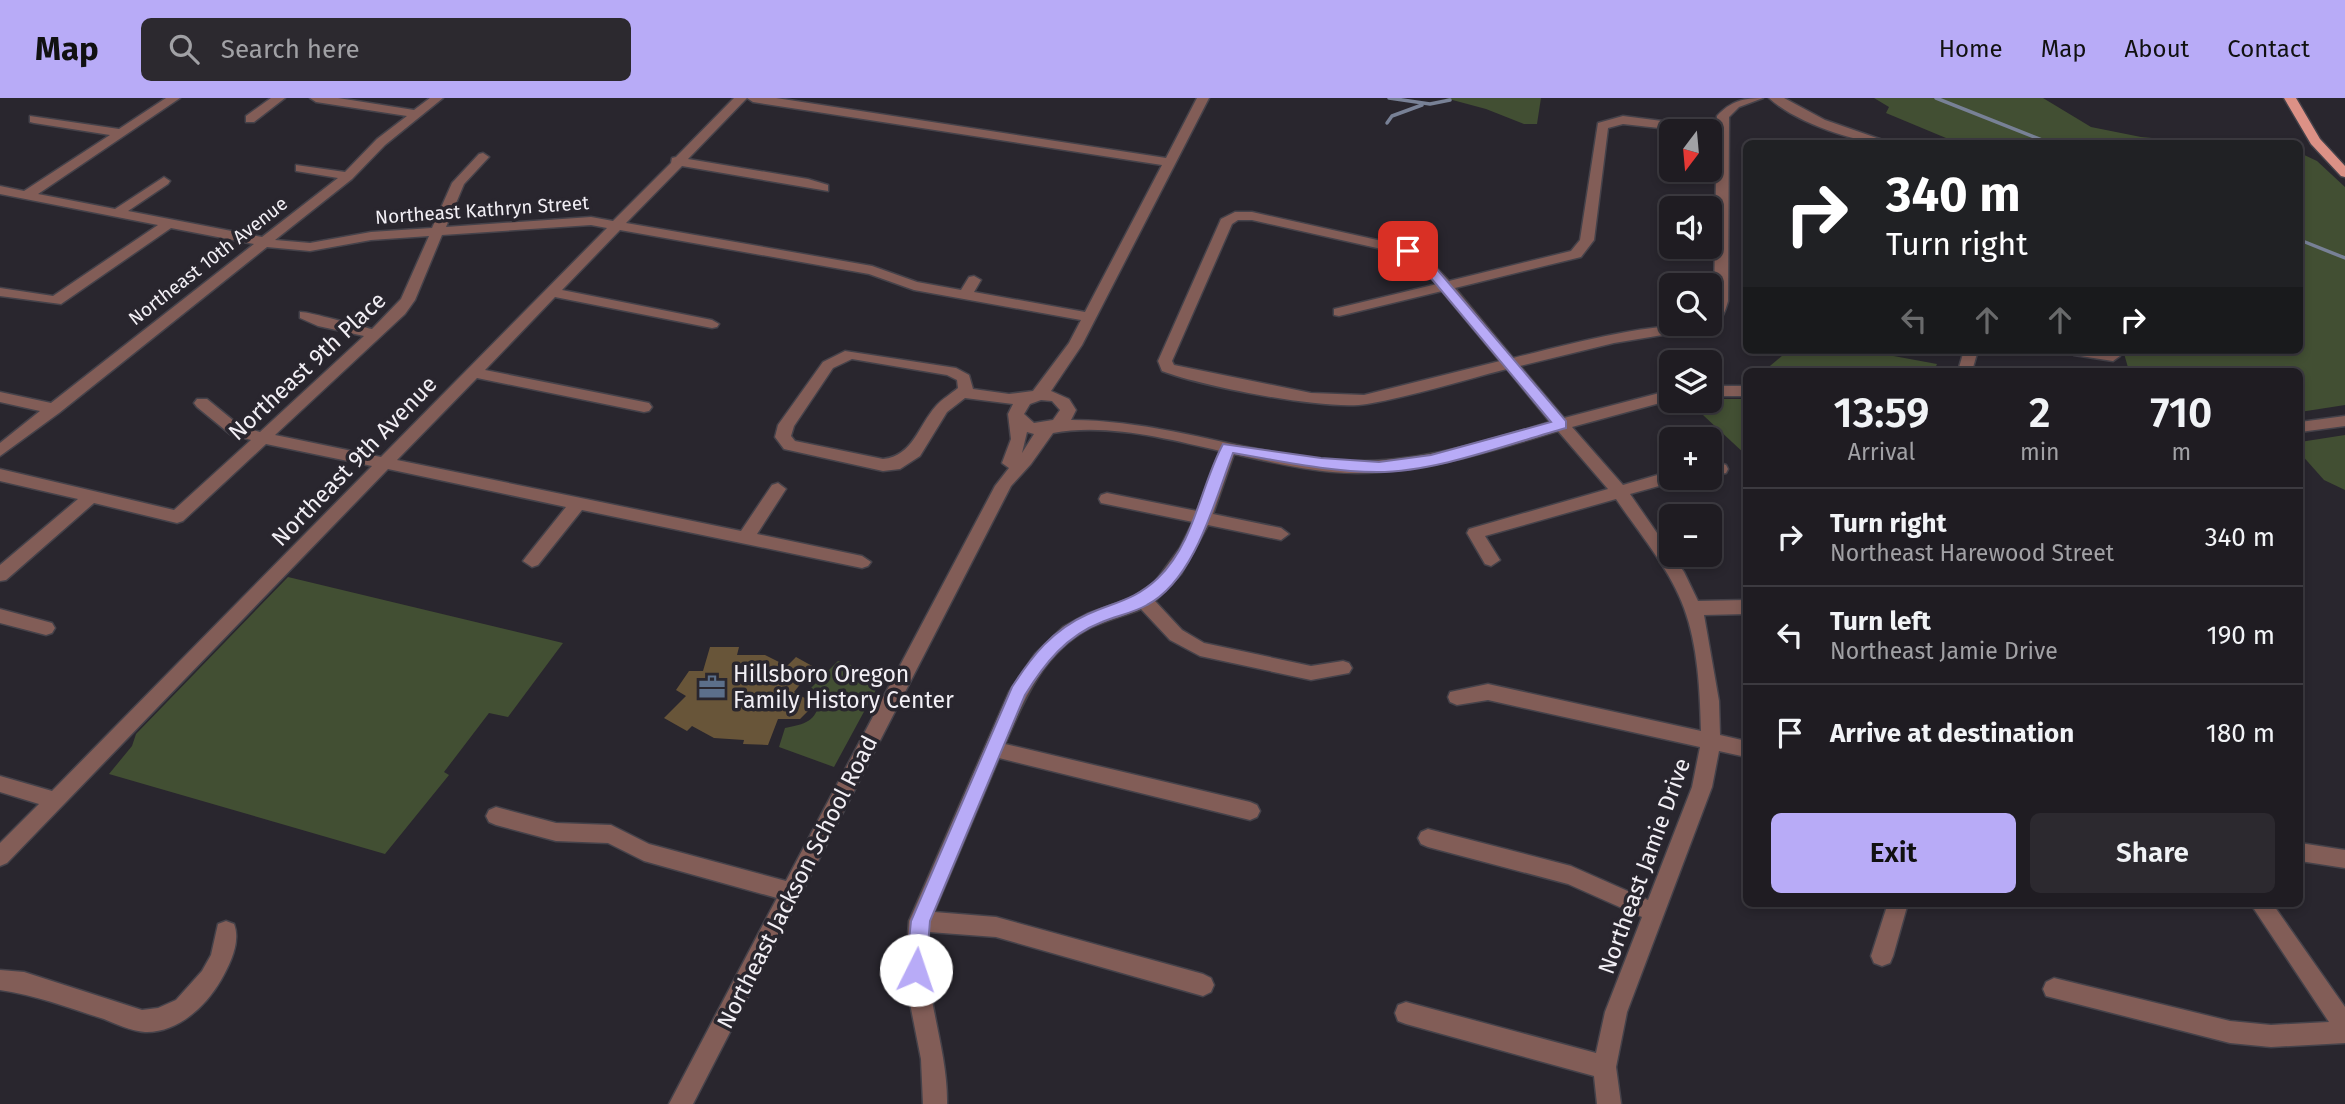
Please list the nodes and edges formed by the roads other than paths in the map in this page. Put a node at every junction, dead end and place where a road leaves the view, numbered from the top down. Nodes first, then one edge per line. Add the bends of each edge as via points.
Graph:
1 (174, 98) edge
2 (279, 98) edge
3 (316, 98) edge
4 (437, 98) edge
5 (741, 98) edge
6 (753, 98) edge
7 (1203, 98) edge
8 (1721, 98) edge
9 (1757, 98) edge
10 (1775, 98) edge
11 (2290, 98) edge
12 (1735, 105) junction
13 (417, 114) junction
14 (34, 119) dead end
15 (250, 119) dead end
16 (1722, 119) edge
17 (1659, 125) edge
18 (120, 134) junction
19 (1869, 140) edge
20 (483, 157) dead end
21 (676, 161) junction
22 (1170, 162) junction
23 (2342, 167) edge
24 (300, 168) dead end
25 (348, 176) junction
26 (164, 181) dead end
27 (1716, 182) edge
28 (823, 188) dead end
29 (0, 190) edge
30 (27, 195) junction
31 (116, 214) junction
32 (168, 224) junction
33 (617, 225) junction
34 (438, 231) junction
35 (263, 242) junction
36 (1720, 273) edge
37 (974, 280) dead end
38 (1446, 287) junction
39 (0, 292) edge
40 (549, 292) junction
41 (965, 295) junction
42 (1339, 312) dead end
43 (305, 315) dead end
44 (1090, 317) junction
45 (712, 324) dead end
46 (1659, 331) edge
47 (376, 334) junction
48 (1075, 345) junction
49 (2100, 354) edge
50 (2113, 356) dead end
51 (1511, 365) junction
52 (472, 372) junction
53 (1722, 391) edge
54 (1743, 391) edge
55 (964, 393) junction
56 (0, 397) edge
57 (1034, 397) junction
58 (1659, 398) edge
59 (202, 403) dead end
60 (1066, 405) junction
61 (644, 407) dead end
62 (54, 409) junction
63 (1018, 419) junction
64 (2345, 421) edge
65 (1561, 425) junction
66 (1123, 427) junction
67 (2303, 427) edge
68 (1050, 428) junction
69 (263, 438) junction
70 (1228, 447) junction
71 (0, 451) edge
72 (383, 464) junction
73 (1010, 473) junction
74 (0, 475) edge
75 (1659, 481) edge
76 (778, 489) dead end
77 (1620, 492) junction
78 (91, 497) junction
79 (1107, 499) dead end
80 (578, 503) junction
81 (1201, 519) junction
82 (1280, 534) dead end
83 (745, 538) junction
84 (1491, 560) dead end
85 (532, 561) dead end
86 (862, 562) dead end
87 (0, 575) edge
88 (1143, 600) junction
89 (1743, 607) edge
90 (1693, 608) junction
91 (0, 616) edge
92 (46, 628) dead end
93 (1343, 668) dead end
94 (1457, 697) dead end
95 (1711, 741) junction
96 (1743, 748) edge
97 (994, 749) junction
98 (0, 784) edge
99 (55, 800) junction
100 (1250, 811) dead end
101 (496, 816) dead end
102 (1428, 838) dead end
103 (2303, 852) edge
104 (0, 857) edge
105 (2345, 859) edge
106 (791, 892) junction
107 (1897, 907) edge
108 (2263, 907) edge
109 (1653, 912) junction
110 (920, 921) junction
111 (226, 932) dead end
112 (1882, 956) dead end
113 (0, 980) edge
114 (1203, 985) dead end
115 (2054, 989) dead end
116 (1405, 1013) dead end
117 (2345, 1029) edge
118 (1605, 1067) junction
119 (681, 1104) edge
120 (935, 1104) edge
121 (1609, 1104) edge

1 - 18 street
2 - 15 street
3 - 13 street
4 - 13 street, Northeast 10th Avenue
5 - 21 street, Northeast 9th Avenue
6 - 22 street
7 - 22 street
8 - 12 street
9 - 12 street
10 - 19 street via 1809,118
11 - 23 main road via 2315,141
12 - 16 street
13 - 25 street, Northeast 10th Avenue
14 - 18 street
17 - 38 street via 1623,121 1602,127 1583,250
18 - 30 street
20 - 34 street, Northeast 9th Place via 458,183
21 - 28 street
21 - 33 street, Northeast 9th Avenue
22 - 44 street
24 - 25 street
25 - 35 street, Northeast 10th Avenue
26 - 31 street
27 - 36 street
29 - 30 street, Northeast Kathryn Street
30 - 31 street, Northeast Kathryn Street
31 - 32 street, Northeast Kathryn Street
32 - 35 street, Northeast Kathryn Street
32 - 39 street via 56,301
33 - 34 street, Northeast Kathryn Street via 585,221
33 - 40 street, Northeast 9th Avenue
33 - 41 street, Northeast Kathryn Street via 872,270 908,284
34 - 35 street, Northeast Kathryn Street via 310,247
34 - 47 street, Northeast 9th Place via 408,300
35 - 62 street, Northeast 10th Avenue
37 - 41 street
38 - 42 street
38 - 51 street, Northeast Jamie Drive
38 - 51 street, Northeast Jamie Drive via 1420,257 1408,251 1235,216 1226,222 1166,357 1167,368 1311,398 1353,401
40 - 45 street
40 - 52 street, Northeast 9th Avenue
41 - 44 street, Northeast Kathryn Street
43 - 47 street
44 - 48 street
46 - 51 street
47 - 69 street, Northeast 9th Place
48 - 57 street via 1051,383
48 - 60 street via 1065,385
49 - 50 street
51 - 65 street, Northeast Jamie Drive
52 - 61 street
52 - 72 street, Northeast 9th Avenue
53 - 54 street
55 - 55 street via 967,384 959,373 850,354 828,365 786,425 783,437 795,447 892,465 914,452 942,408
55 - 57 street
55 - 63 street
56 - 62 street
57 - 60 street via 1055,397
57 - 63 street via 1018,407
58 - 65 street
59 - 69 street via 235,430
60 - 66 street
60 - 68 street via 1064,420
62 - 71 street, Northeast 10th Avenue
63 - 68 street via 1031,428
63 - 73 street, Northeast Jackson School Road via 1021,441 1010,462
64 - 67 street
65 - 70 street via 1431,460 1379,467 1321,463
65 - 77 street, Northeast Jamie Drive
66 - 68 street
66 - 70 street
68 - 73 street, Northeast Jackson School Road via 1037,438 1022,465
69 - 72 street
69 - 78 street, Northeast 9th Place via 177,517
70 - 81 street
72 - 80 street
72 - 99 street, Northeast 9th Avenue
73 - 106 street, Northeast Jackson School Road
74 - 78 street
75 - 77 street
76 - 83 street
77 - 84 street via 1475,533
77 - 90 street, Northeast Jamie Drive via 1664,552
78 - 87 street
79 - 81 street
80 - 83 street
80 - 85 street
81 - 82 street
81 - 88 street via 1189,549 1166,580
83 - 86 street
88 - 93 street via 1176,635 1200,649 1311,673
88 - 97 street via 1062,636 1018,692
89 - 90 street
90 - 95 street, Northeast Jamie Drive via 1705,657
91 - 92 street
94 - 95 street via 1488,692
95 - 96 street
95 - 109 street, Northeast Jamie Drive via 1702,787
97 - 100 street
97 - 110 street
98 - 99 street
99 - 104 street, Northeast 9th Avenue
101 - 106 street via 556,832 611,834 645,852
102 - 109 street via 1572,875
103 - 105 street
106 - 119 street, Northeast Jackson School Road
107 - 112 street
108 - 117 street
109 - 118 street, Northeast Jamie Drive via 1616,1012
110 - 114 street via 996,927
110 - 120 street via 917,984 937,1084
111 - 113 street via 217,966 196,994 174,1014 153,1021
115 - 117 street via 2230,1032 2271,1036
116 - 118 street
118 - 121 street, Northeast Jamie Drive

